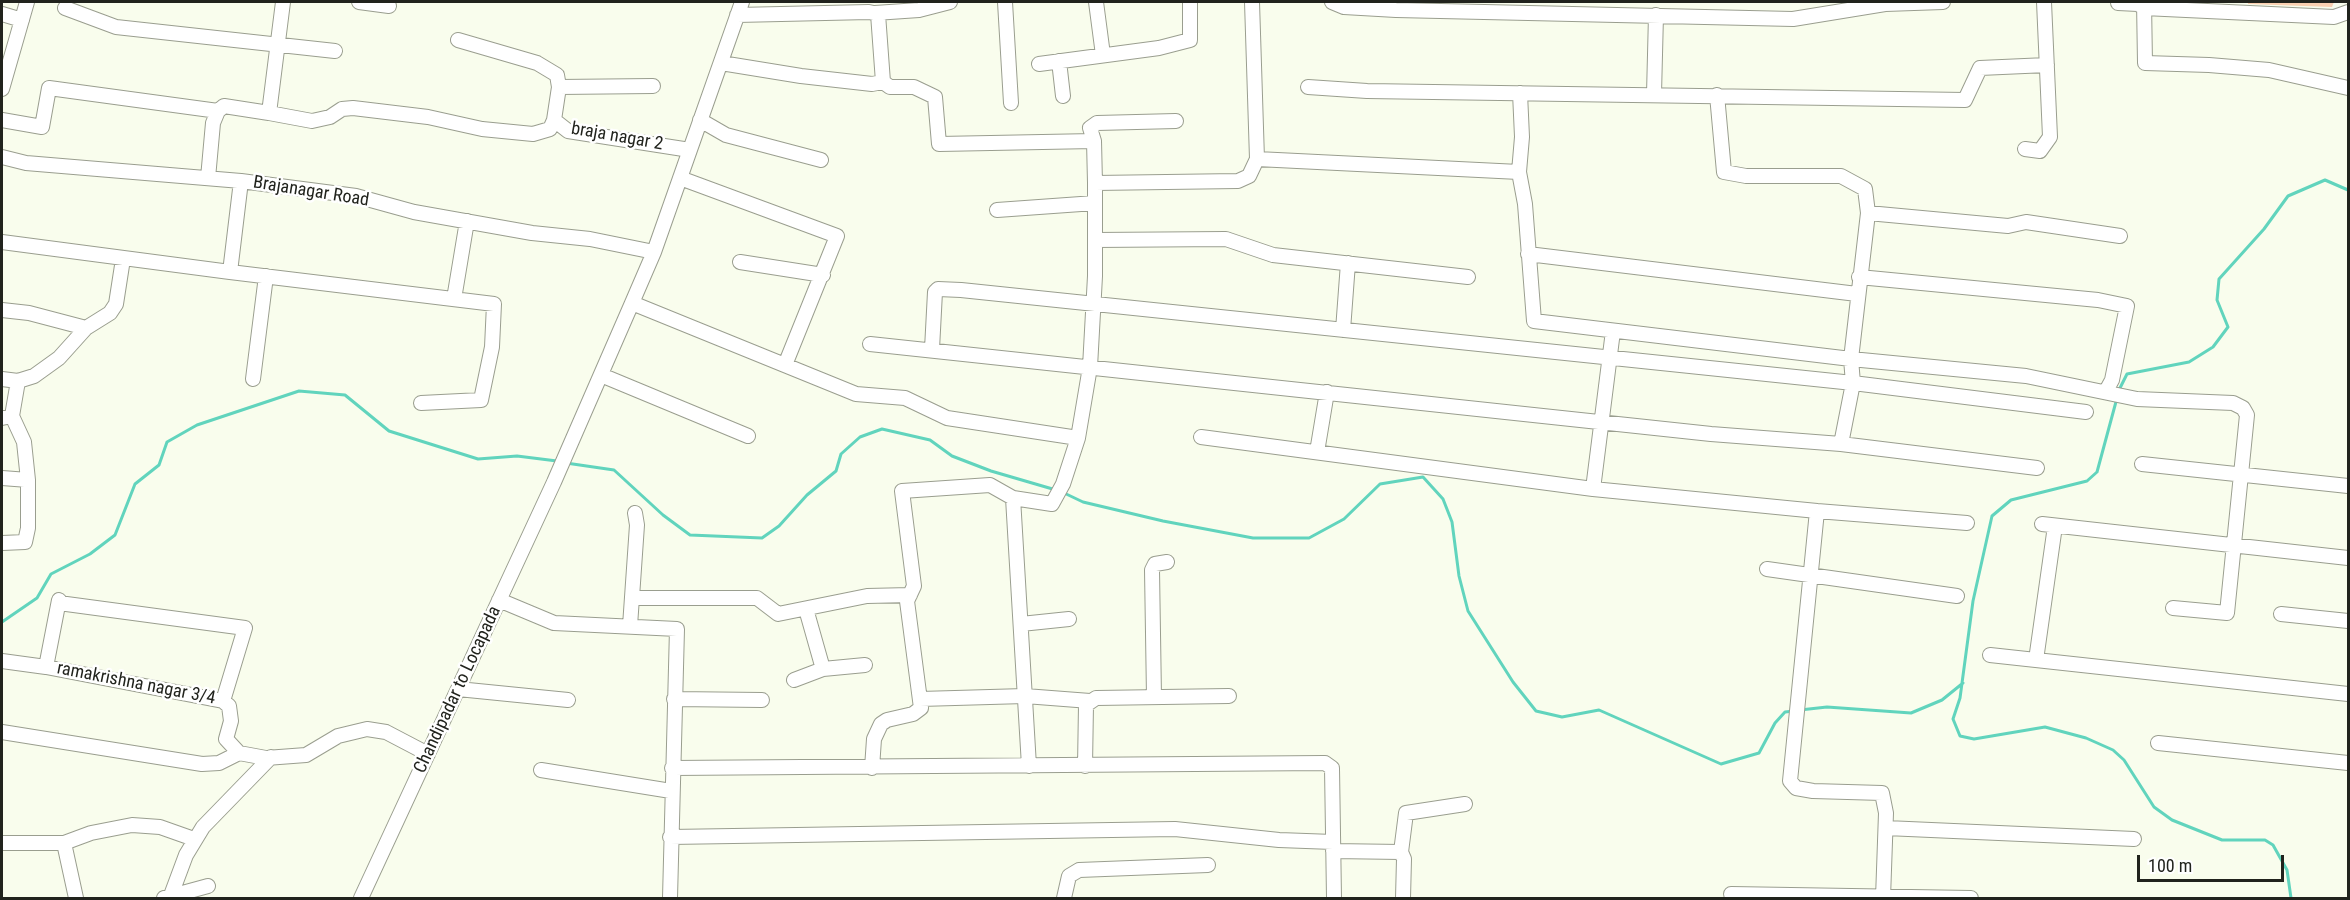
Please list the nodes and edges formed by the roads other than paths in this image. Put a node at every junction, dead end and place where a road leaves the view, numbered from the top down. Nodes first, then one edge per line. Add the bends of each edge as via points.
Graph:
1 (27, 2) edge
2 (283, 2) edge
3 (359, 2) edge
4 (742, 2) edge
5 (950, 2) edge
6 (1005, 2) edge
7 (1096, 2) edge
8 (1190, 2) edge
9 (1252, 2) edge
10 (1332, 2) edge
11 (1943, 2) edge
12 (2044, 2) edge
13 (2118, 3) dead end
14 (2144, 5) edge
15 (389, 6) dead end
16 (1575, 7) edge
17 (65, 8) dead end
18 (2349, 12) edge
19 (2, 14) edge
20 (877, 14) junction
21 (737, 15) junction
22 (1656, 15) junction
23 (22, 20) junction
24 (458, 40) dead end
25 (278, 45) junction
26 (335, 51) dead end
27 (1103, 55) junction
28 (1059, 61) junction
29 (720, 63) junction
30 (1039, 64) dead end
31 (2047, 64) junction
32 (883, 82) junction
33 (654, 86) dead end
34 (559, 87) junction
35 (1308, 87) dead end
36 (2349, 88) edge
37 (2, 89) edge
38 (1520, 93) junction
39 (1654, 94) junction
40 (1717, 95) junction
41 (1063, 96) dead end
42 (1011, 104) dead end
43 (218, 111) junction
44 (269, 113) junction
45 (2, 120) edge
46 (554, 120) junction
47 (700, 120) junction
48 (1176, 121) dead end
49 (1094, 141) junction
50 (2025, 149) dead end
51 (690, 150) junction
52 (2, 157) edge
53 (1257, 159) junction
54 (821, 160) dead end
55 (1519, 172) junction
56 (208, 178) junction
57 (680, 178) junction
58 (242, 181) junction
59 (1095, 183) junction
60 (1095, 203) junction
61 (997, 210) dead end
62 (1868, 213) junction
63 (467, 221) junction
64 (2120, 236) dead end
65 (1095, 240) junction
66 (2, 242) edge
67 (654, 252) junction
68 (1528, 254) junction
69 (123, 259) junction
70 (740, 262) dead end
71 (1348, 263) junction
72 (230, 272) junction
73 (823, 275) junction
74 (266, 276) junction
75 (1468, 277) dead end
76 (1860, 278) junction
77 (1857, 294) junction
78 (454, 299) junction
79 (632, 303) junction
80 (1093, 303) junction
81 (2, 310) edge
82 (86, 328) junction
83 (1342, 330) junction
84 (1613, 331) junction
85 (870, 344) dead end
86 (932, 349) junction
87 (1610, 358) junction
88 (1851, 359) junction
89 (785, 365) junction
90 (1090, 367) junction
91 (601, 375) junction
92 (2, 379) edge
93 (253, 379) dead end
94 (18, 381) junction
95 (1852, 383) junction
96 (2106, 391) junction
97 (1327, 392) junction
98 (421, 403) dead end
99 (2086, 412) dead end
100 (7, 417) edge
101 (1602, 422) junction
102 (748, 436) dead end
103 (1201, 436) dead end
104 (1078, 438) junction
105 (1841, 444) junction
106 (1317, 452) junction
107 (2142, 464) dead end
108 (2037, 468) dead end
109 (2240, 475) junction
110 (2, 478) edge
111 (28, 480) junction
112 (2349, 486) edge
113 (1593, 489) junction
114 (1013, 498) junction
115 (1817, 511) junction
116 (635, 513) dead end
117 (1967, 523) dead end
118 (2, 543) edge
119 (2233, 546) junction
120 (2349, 558) edge
121 (1167, 562) dead end
122 (1767, 569) dead end
123 (1811, 577) junction
124 (909, 595) junction
125 (1958, 596) dead end
126 (632, 598) junction
127 (499, 600) junction
128 (2173, 608) dead end
129 (806, 609) junction
130 (2281, 614) dead end
131 (1069, 619) dead end
132 (2349, 621) edge
133 (1021, 624) junction
134 (630, 626) junction
135 (1990, 656) dead end
136 (2036, 660) junction
137 (2, 661) edge
138 (865, 664) dead end
139 (46, 667) junction
140 (823, 669) junction
141 (794, 680) dead end
142 (458, 689) junction
143 (2349, 694) edge
144 (1025, 696) junction
145 (1229, 696) dead end
146 (1154, 697) junction
147 (674, 699) junction
148 (920, 699) junction
149 (568, 700) dead end
150 (762, 700) dead end
151 (223, 701) junction
152 (1090, 701) junction
153 (2, 732) edge
154 (2158, 743) dead end
155 (239, 753) junction
156 (428, 754) junction
157 (271, 757) junction
158 (2349, 763) edge
159 (1029, 766) junction
160 (1085, 766) junction
161 (672, 768) junction
162 (872, 768) junction
163 (541, 770) dead end
164 (671, 791) junction
165 (1464, 804) dead end
166 (1886, 828) junction
167 (670, 837) junction
168 (194, 839) junction
169 (2134, 839) dead end
170 (2, 843) edge
171 (64, 843) junction
172 (1333, 847) junction
173 (1401, 852) junction
174 (1208, 866) dead end
175 (208, 886) dead end
176 (1731, 894) dead end
177 (76, 898) edge
178 (166, 898) edge
179 (361, 898) edge
180 (670, 898) edge
181 (1062, 898) edge
182 (1334, 898) edge
183 (1403, 898) edge
184 (1883, 898) edge
185 (1971, 898) edge

1 - 23 street
2 - 25 street
3 - 15 street
4 - 21 street, Chandipadar to Locapada
5 - 20 street
6 - 42 street
7 - 27 street
8 - 27 street via 1190,40
9 - 53 street
10 - 16 street via 1344,7 1396,10
11 - 22 street via 1885,4 1793,20
12 - 31 street
13 - 14 street
14 - 18 street via 2334,17
14 - 36 street via 2145,63 2269,70
16 - 22 street
17 - 25 street via 116,27
19 - 23 street
20 - 21 street
20 - 32 street
21 - 29 street, Chandipadar to Locapada
22 - 39 street
23 - 37 street
24 - 34 street via 545,66 557,75
25 - 26 street
25 - 44 street
27 - 28 street
28 - 30 street
28 - 41 street
29 - 32 street via 812,78
29 - 47 street, Chandipadar to Locapada
31 - 40 street via 1980,68 1965,100
31 - 50 street via 2050,137 2040,152
32 - 49 street via 890,87 914,87 935,97 939,144
33 - 34 street
34 - 46 street, braja nagar 2
35 - 38 street
38 - 39 street
38 - 55 street
39 - 40 street
40 - 62 street via 1725,172 1746,176 1842,176 1866,189
43 - 44 street via 224,106
43 - 45 street via 48,88 42,127
43 - 56 street via 213,123
44 - 46 street via 312,121 353,108 533,134 550,129
46 - 51 street, braja nagar 2 via 568,131
47 - 51 street, Chandipadar to Locapada
47 - 54 street via 726,135
48 - 49 street via 1096,123 1090,128
49 - 59 street
51 - 57 street, Chandipadar to Locapada
52 - 56 street, Brajanagar Road via 26,163
53 - 55 street
53 - 59 street via 1249,176 1238,181
55 - 68 street
56 - 58 street, Brajanagar Road
57 - 67 street, Chandipadar to Locapada
57 - 73 street via 837,236
58 - 63 street, Brajanagar Road via 356,196 395,208
58 - 72 street
59 - 60 street
60 - 61 street
60 - 65 street
62 - 64 street via 2008,226 2026,222
62 - 76 street
63 - 67 street, Brajanagar Road
63 - 78 street
65 - 71 street via 1226,239 1273,255
65 - 80 street
66 - 69 street
67 - 79 street, Chandipadar to Locapada
68 - 77 street
68 - 84 street via 1534,321
69 - 72 street
69 - 82 street via 116,304 110,313
70 - 73 street
71 - 75 street
71 - 83 street
72 - 74 street
73 - 89 street
74 - 78 street
74 - 93 street
76 - 77 street
76 - 96 street via 2127,306 2112,380
77 - 88 street
78 - 98 street via 494,304 492,347 481,400
79 - 89 street
79 - 91 street, Chandipadar to Locapada
80 - 83 street
80 - 86 street via 938,289
80 - 90 street
81 - 82 street
82 - 94 street via 59,358 34,376
83 - 87 street
84 - 87 street
84 - 88 street
85 - 86 street
86 - 90 street
87 - 95 street
87 - 101 street
88 - 95 street
88 - 96 street via 2026,376
89 - 104 street via 856,394 905,398 947,418
90 - 97 street
90 - 104 street
91 - 102 street
91 - 127 street, Chandipadar to Locapada
92 - 94 street
94 - 100 street
95 - 99 street
95 - 105 street
96 - 109 street via 2137,399 2233,403 2243,408 2247,415
97 - 101 street
97 - 106 street
100 - 111 street via 24,442
101 - 105 street
101 - 113 street
103 - 106 street
104 - 114 street via 1064,484 1052,504
105 - 108 street
106 - 113 street
107 - 109 street
109 - 112 street
109 - 119 street
110 - 111 street
111 - 118 street via 25,542
113 - 115 street
114 - 124 street via 990,485 902,491 914,586
114 - 133 street
115 - 117 street
115 - 123 street
116 - 126 street
119 - 120 street
119 - 128 street via 2227,614
119 - 136 street via 2048,525
121 - 146 street via 1155,564 1152,570
122 - 123 street
123 - 125 street
123 - 166 street via 1790,782 1796,788 1813,791 1882,793
124 - 129 street via 867,596
124 - 148 street
126 - 129 street via 757,598 778,614
126 - 134 street
127 - 134 street via 554,623
127 - 142 street, Chandipadar to Locapada
129 - 140 street
130 - 132 street
131 - 133 street
133 - 144 street
134 - 147 street via 677,628
135 - 136 street
136 - 143 street
137 - 139 street, ramakrishna nagar 3/4
138 - 140 street
139 - 151 street, ramakrishna nagar 3/4
139 - 151 street via 59,602 245,628
140 - 141 street
142 - 149 street
142 - 156 street, Chandipadar to Locapada
144 - 148 street
144 - 152 street
144 - 159 street
145 - 146 street
146 - 152 street
147 - 150 street
147 - 161 street
148 - 162 street via 921,708 913,714 881,724 873,739
151 - 155 street, ramakrishna nagar 3/4 via 229,706 231,721 226,739
152 - 160 street via 1086,705
153 - 155 street via 202,764 219,763
154 - 158 street
155 - 157 street
156 - 157 street via 386,732 367,729 338,736 306,755
156 - 179 street, Chandipadar to Locapada
157 - 168 street
159 - 160 street
159 - 162 street
160 - 172 street via 1325,762 1332,768
161 - 162 street
161 - 164 street
163 - 164 street
164 - 167 street
165 - 173 street via 1406,813
166 - 169 street
166 - 184 street
167 - 172 street via 1176,829
167 - 180 street
168 - 171 street via 160,827 132,825
168 - 178 street
170 - 171 street
171 - 177 street
172 - 173 street
172 - 182 street
173 - 183 street
174 - 181 street via 1079,870 1070,876
175 - 178 street
176 - 184 street
184 - 185 street

